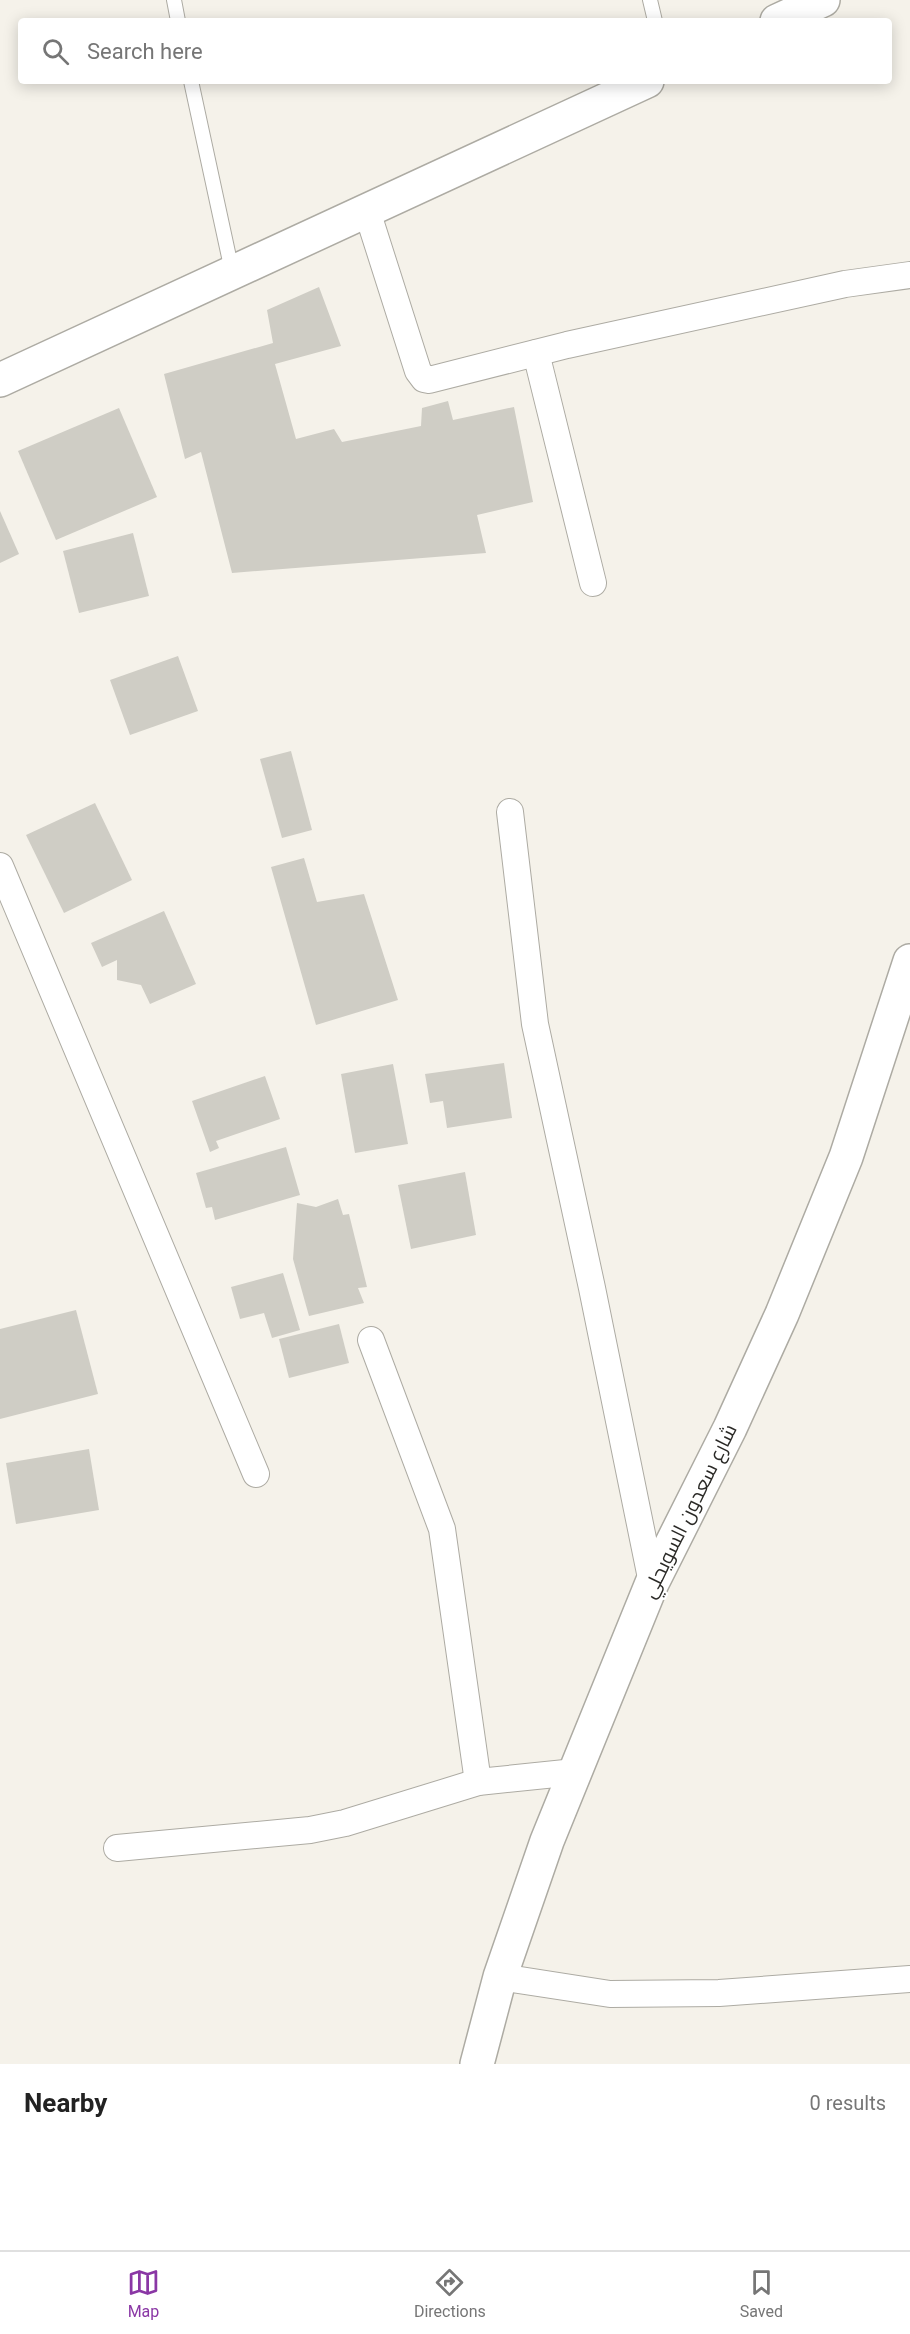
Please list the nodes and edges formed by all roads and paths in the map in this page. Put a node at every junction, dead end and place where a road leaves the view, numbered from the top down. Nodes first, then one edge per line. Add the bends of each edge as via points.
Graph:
1 (174, 0) edge
2 (650, 0) edge
3 (818, 1) edge
4 (177, 18) edge
5 (654, 18) edge
6 (783, 18) edge
7 (192, 84) edge
8 (641, 84) edge
9 (367, 211) junction
10 (232, 271) junction
11 (910, 274) edge
12 (536, 353) junction
13 (0, 380) edge
14 (593, 583) dead end
15 (510, 812) dead end
16 (0, 866) edge
17 (910, 961) edge
18 (371, 1340) dead end
19 (256, 1474) dead end
20 (652, 1583) junction
21 (575, 1772) junction
22 (478, 1782) junction
23 (117, 1848) dead end
24 (500, 1977) junction
25 (910, 1979) edge
26 (477, 2064) edge

1 - 4 lane
2 - 5 lane
3 - 6 main road
7 - 10 lane
8 - 9 main road
9 - 10 main road
9 - 12 street via 418,371 424,379 436,380
10 - 13 main road via 168,305
11 - 12 street via 845,284
12 - 14 street
15 - 20 street via 535,1024
16 - 19 street
17 - 20 main road, شارع سعدون السويحلي via 846,1157 782,1314
18 - 22 street via 442,1528
20 - 21 main road, شارع سعدون السويحلي
21 - 22 street
21 - 24 main road, شارع سعدون السويحلي
22 - 23 street via 310,1830
24 - 25 street via 610,1994 719,1993
24 - 26 main road, شارع سعدون السويحلي

